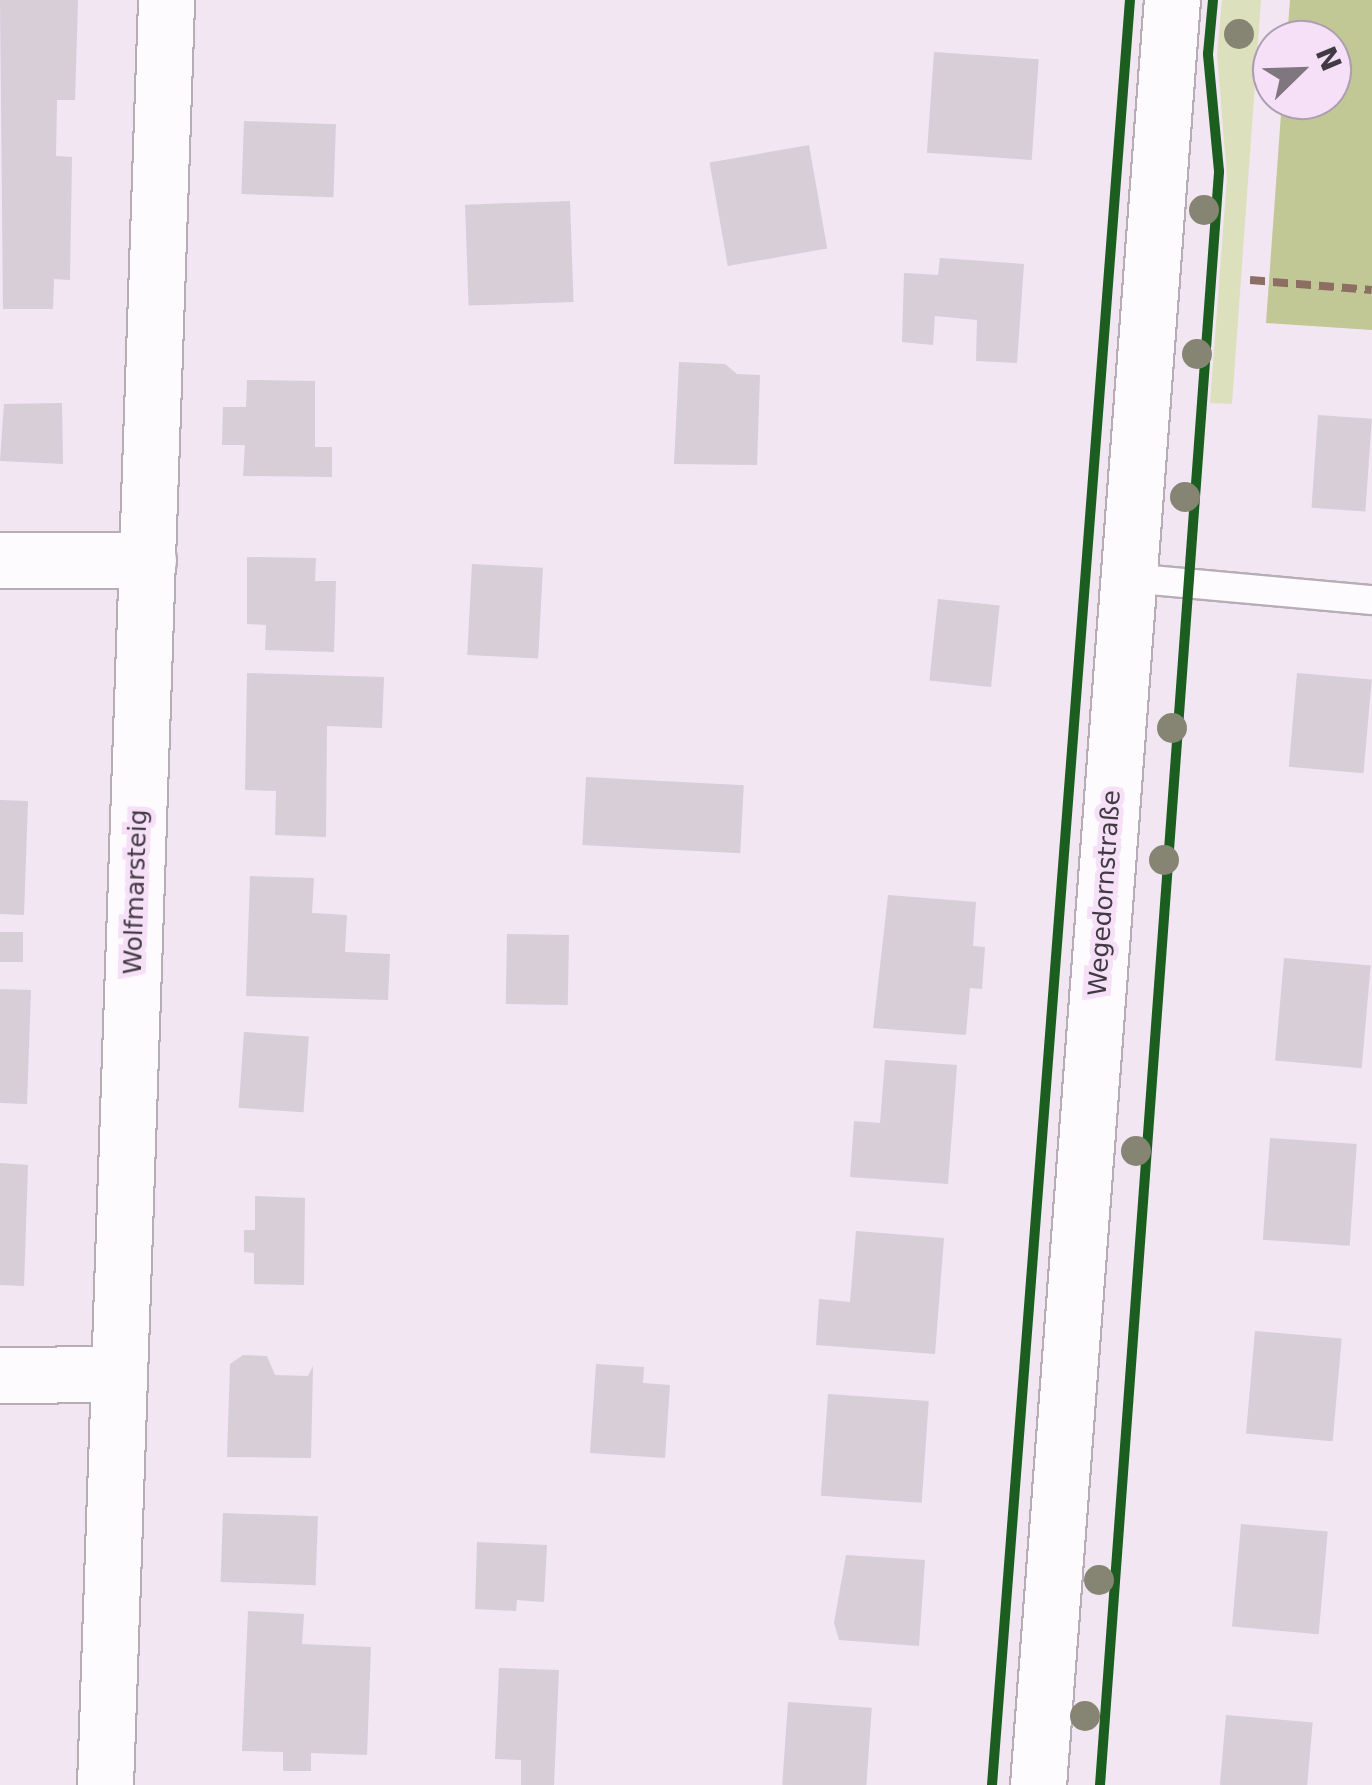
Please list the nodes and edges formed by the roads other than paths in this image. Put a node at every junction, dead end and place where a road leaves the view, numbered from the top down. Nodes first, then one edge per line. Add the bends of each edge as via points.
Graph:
1 (166, 0) edge
2 (1172, 0) edge
3 (0, 560) edge
4 (148, 560) junction
5 (1129, 578) junction
6 (1372, 600) edge
7 (118, 1374) junction
8 (0, 1375) edge
9 (105, 1785) edge
10 (1038, 1785) edge

1 - 4 street, Wolfmarsteig
2 - 5 street, Wegedornstraße
3 - 4 street
4 - 7 street, Wolfmarsteig
5 - 6 lane
5 - 10 street, Wegedornstraße
7 - 8 street
7 - 9 street, Wolfmarsteig

